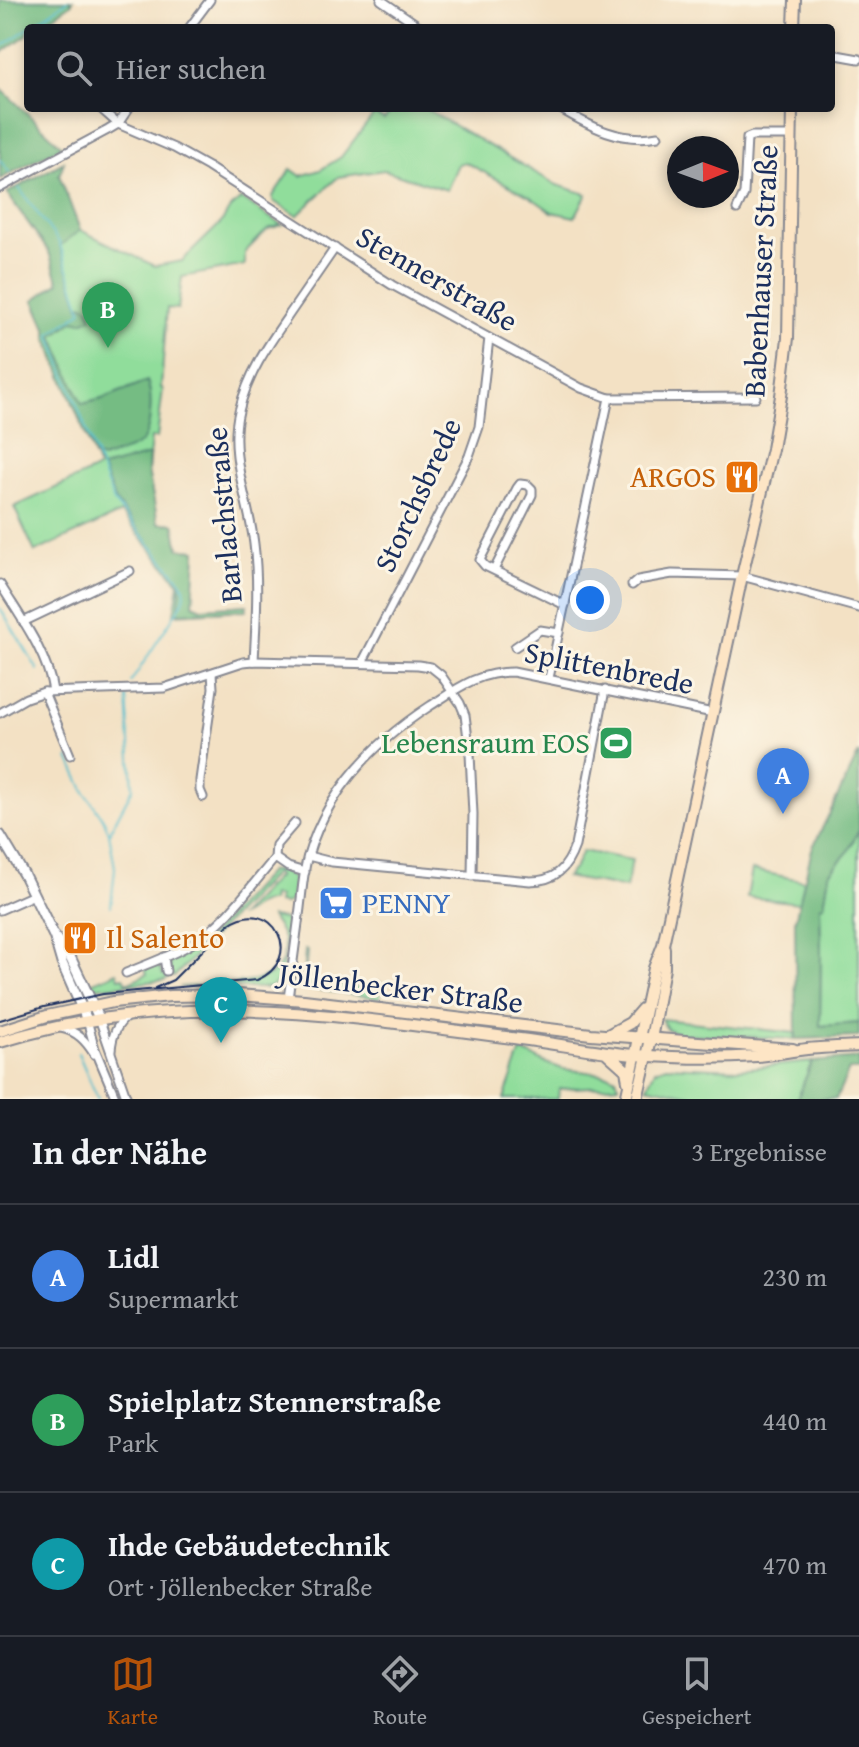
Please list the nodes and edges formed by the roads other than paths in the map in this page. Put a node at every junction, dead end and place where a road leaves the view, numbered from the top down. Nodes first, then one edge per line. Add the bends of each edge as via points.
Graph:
1 (381, 0) edge
2 (795, 0) edge
3 (208, 1) edge
4 (192, 24) edge
5 (416, 24) edge
6 (794, 24) edge
7 (835, 55) edge
8 (859, 59) edge
9 (104, 112) edge
10 (126, 112) edge
11 (566, 112) edge
12 (792, 112) edge
13 (118, 124) junction
14 (792, 134) junction
15 (658, 136) dead end
16 (0, 188) edge
17 (737, 209) dead end
18 (335, 248) junction
19 (489, 338) junction
20 (756, 397) dead end
21 (609, 398) junction
22 (494, 570) junction
23 (130, 571) dead end
24 (742, 576) junction
25 (0, 584) edge
26 (632, 585) dead end
27 (565, 605) junction
28 (859, 608) edge
29 (23, 622) junction
30 (559, 633) junction
31 (515, 647) dead end
32 (254, 661) junction
33 (362, 663) junction
34 (212, 673) junction
35 (549, 678) junction
36 (605, 690) junction
37 (48, 691) junction
38 (452, 692) junction
39 (0, 713) edge
40 (713, 713) junction
41 (70, 755) dead end
42 (203, 797) dead end
43 (295, 823) dead end
44 (0, 835) edge
45 (308, 856) junction
46 (275, 858) junction
47 (305, 872) junction
48 (472, 876) junction
49 (34, 895) junction
50 (0, 910) edge
51 (54, 936) junction
52 (663, 945) junction
53 (164, 957) junction
54 (166, 971) dead end
55 (126, 973) dead end
56 (288, 999) junction
57 (645, 1004) junction
58 (93, 1005) junction
59 (82, 1008) junction
60 (287, 1012) junction
61 (134, 1014) junction
62 (99, 1018) junction
63 (87, 1020) junction
64 (47, 1029) junction
65 (0, 1031) edge
66 (608, 1036) junction
67 (638, 1038) junction
68 (651, 1039) junction
69 (0, 1042) edge
70 (859, 1046) edge
71 (799, 1050) junction
72 (110, 1052) junction
73 (605, 1052) junction
74 (634, 1055) junction
75 (647, 1056) junction
76 (102, 1066) junction
77 (629, 1083) junction
78 (116, 1099) edge
79 (127, 1099) edge
80 (626, 1099) edge
81 (637, 1099) edge

1 - 5 street
2 - 6 main road
3 - 4 street
7 - 8 street
9 - 13 street, Stennerstraße
10 - 13 street
11 - 15 street via 611,134
12 - 14 main road, Babenhauser Straße
13 - 16 street
13 - 18 street, Stennerstraße via 196,160
14 - 17 street via 747,138 744,194
14 - 24 main road, Babenhauser Straße via 786,358 772,449
18 - 19 street, Stennerstraße
18 - 32 street, Barlachstraße via 261,356 239,412 238,459 256,565
19 - 21 street, Stennerstraße
19 - 33 street, Storchsbrede via 479,427 469,456
20 - 21 street, Stennerstraße
21 - 27 street
22 - 22 street via 532,495 528,485 517,488 481,555 482,563
22 - 27 street
23 - 29 street
24 - 26 street via 672,574
24 - 28 street
24 - 40 main road, Babenhauser Straße
25 - 29 street
27 - 30 street
29 - 37 street via 46,664
30 - 31 street, Splittenbrede via 540,630
30 - 35 street
32 - 33 street
32 - 34 street
33 - 38 street via 431,667
34 - 37 street via 152,689
34 - 42 street via 200,780
35 - 36 street, Splittenbrede
35 - 38 street, Splittenbrede via 491,673
36 - 40 street, Splittenbrede
36 - 48 street via 575,846 566,866 541,881
37 - 39 street
37 - 41 street
38 - 45 street, Splittenbrede via 402,725 360,763 320,823
38 - 48 street via 465,715 470,754
40 - 52 main road, Babenhauser Straße
43 - 46 street via 276,845
44 - 49 street
45 - 47 street, Splittenbrede
45 - 48 street
46 - 47 street
46 - 53 street via 205,935
47 - 56 street, Splittenbrede
49 - 50 street
49 - 51 street
51 - 58 street
51 - 59 street
52 - 57 main road
52 - 68 main road
53 - 54 street
53 - 55 street
56 - 58 main road, Jöllenbecker Straße via 202,995
56 - 60 main road, Splittenbrede
56 - 66 main road, Jöllenbecker Straße
57 - 66 main road via 630,1023
57 - 67 main road
58 - 59 main road, Jöllenbecker Straße
58 - 62 street
59 - 63 street
59 - 65 main road, Jöllenbecker Straße
60 - 61 main road, Jöllenbecker Straße
60 - 73 main road, Jöllenbecker Straße
61 - 62 main road, Jöllenbecker Straße
61 - 72 street via 121,1021
62 - 63 main road, Jöllenbecker Straße
62 - 72 street
63 - 64 main road, Jöllenbecker Straße
63 - 76 street
64 - 69 main road, Jöllenbecker Straße
64 - 76 street via 80,1036
66 - 67 main road, Jöllenbecker Straße
67 - 68 main road, Jöllenbecker Straße
67 - 74 main road
68 - 71 main road, Jöllenbecker Straße
68 - 75 main road
70 - 71 main road, Jöllenbecker Straße
71 - 75 main road, Jöllenbecker Straße via 735,1058
72 - 79 street
73 - 74 main road, Jöllenbecker Straße
73 - 77 main road via 626,1070
74 - 75 main road, Jöllenbecker Straße
74 - 77 main road
75 - 81 main road
76 - 78 street
77 - 80 main road

